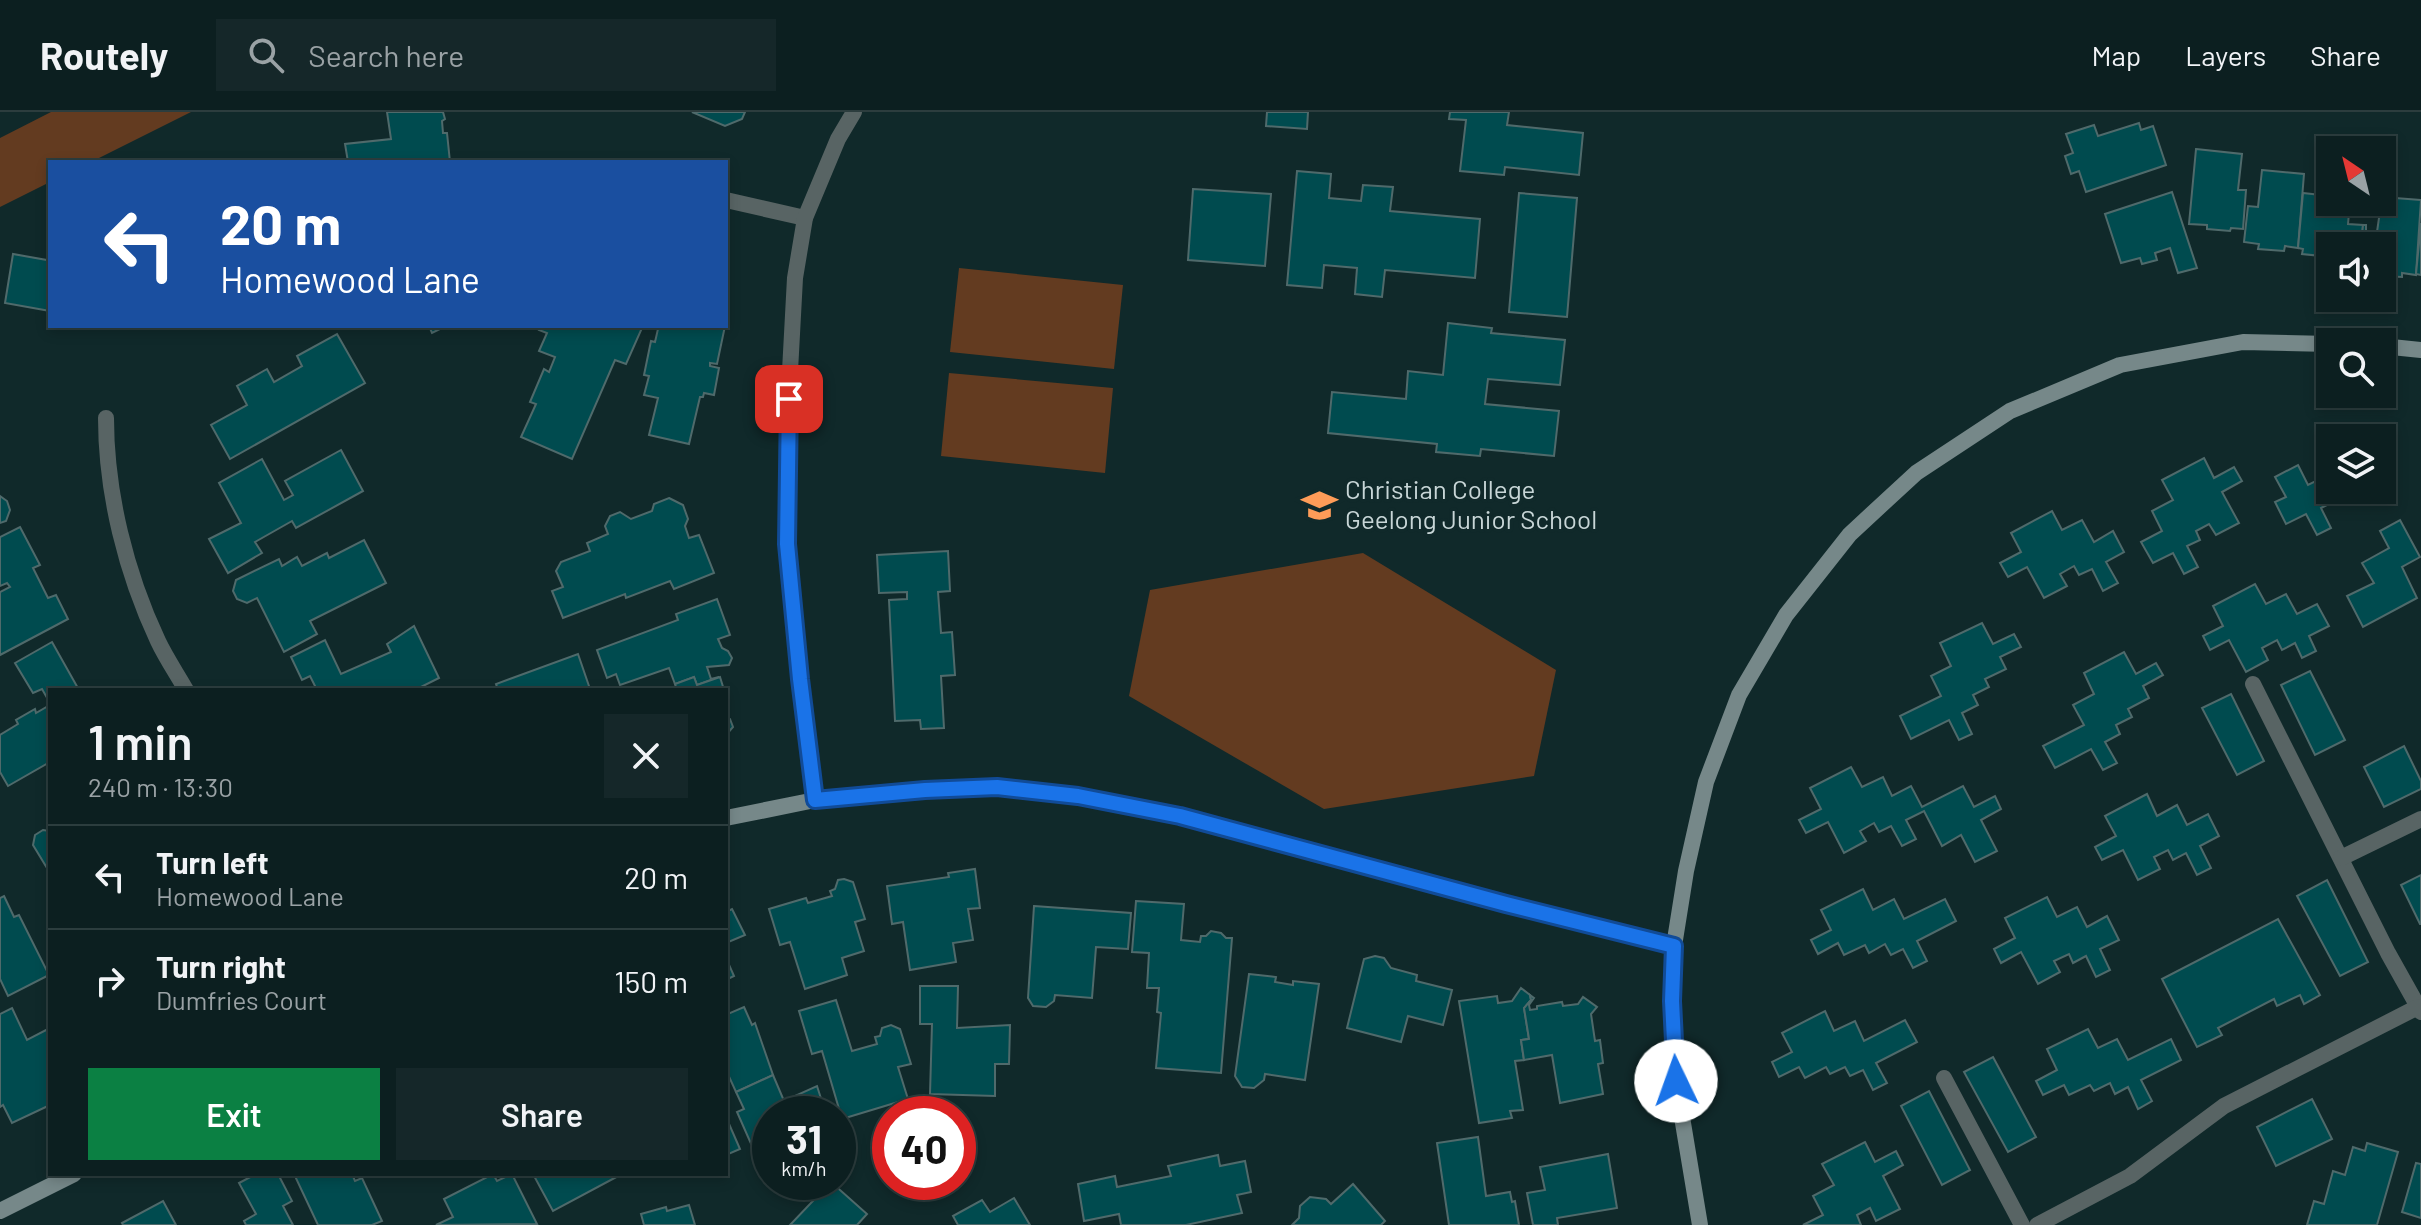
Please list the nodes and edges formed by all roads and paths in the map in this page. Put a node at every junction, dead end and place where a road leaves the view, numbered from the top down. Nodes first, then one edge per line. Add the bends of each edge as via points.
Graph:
1 (854, 112) edge
2 (728, 200) edge
3 (805, 218) junction
4 (2316, 344) edge
5 (2396, 347) edge
6 (2421, 350) edge
7 (106, 418) dead end
8 (2253, 684) dead end
9 (185, 688) edge
10 (815, 800) junction
11 (728, 818) edge
12 (2421, 819) edge
13 (2341, 858) junction
14 (1674, 946) junction
15 (2419, 1010) edge
16 (1944, 1078) dead end
17 (70, 1176) edge
18 (0, 1211) edge
19 (1700, 1225) edge
20 (2022, 1225) edge
21 (2037, 1225) edge

1 - 3 street
2 - 3 street
3 - 10 street via 790,355 787,544
4 - 14 street via 2243,342 2120,365 2010,411 1916,473 1840,546 1786,615 1739,695 1706,782
5 - 6 street
7 - 9 street via 106,453 133,577 158,641
8 - 13 street
10 - 11 street
10 - 14 street via 997,787 1078,796 1180,816
12 - 13 street
13 - 15 street
14 - 19 street via 1676,1081
15 - 21 street via 2224,1106 2130,1176
16 - 20 street
17 - 18 street

